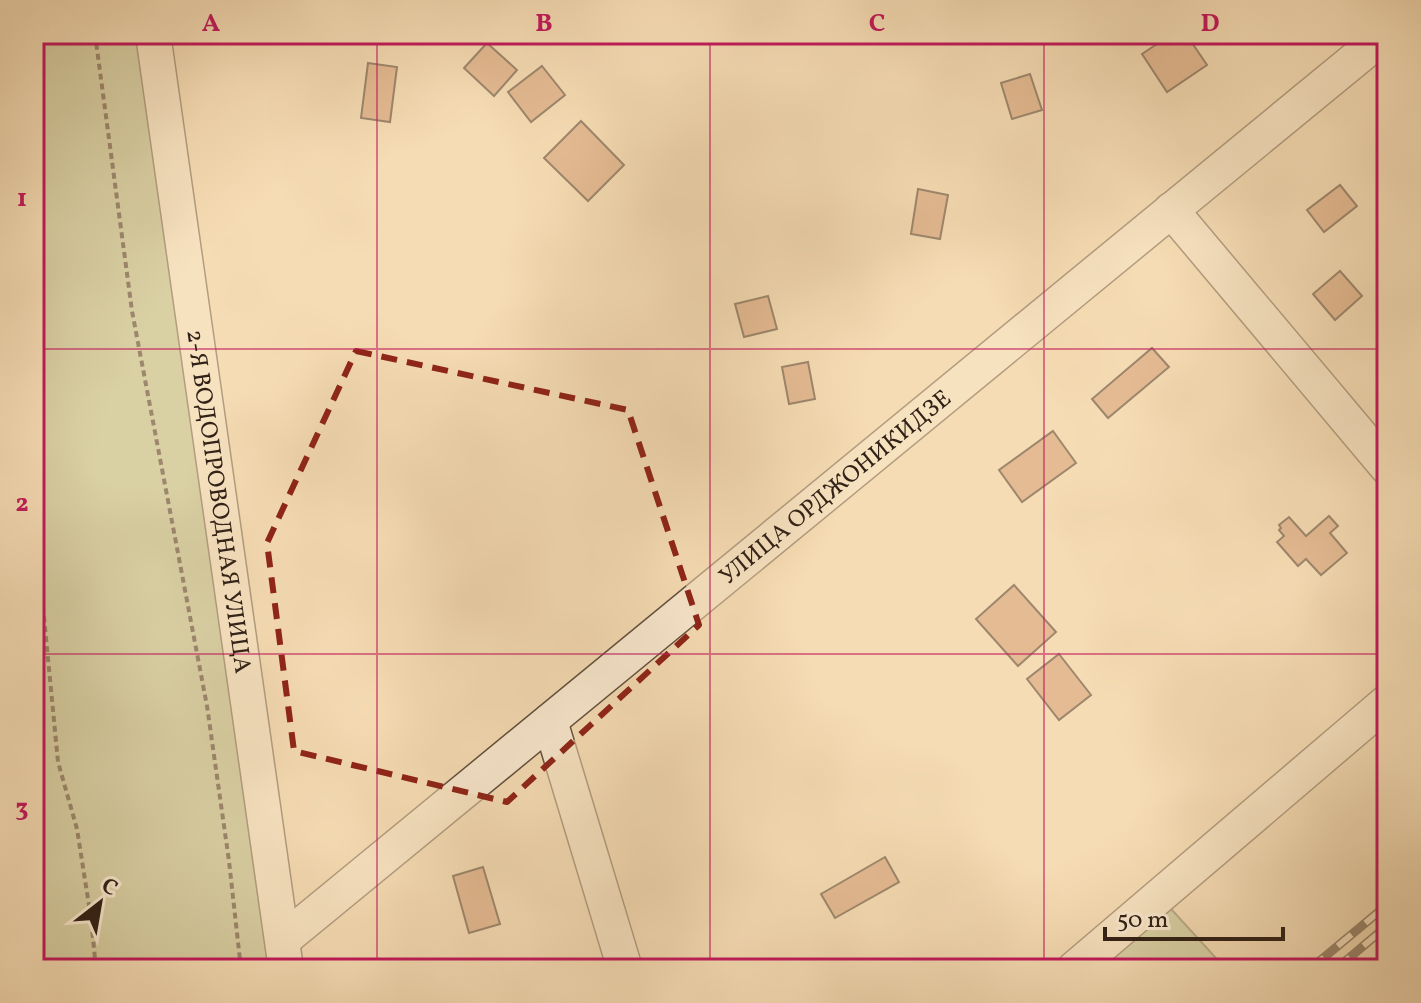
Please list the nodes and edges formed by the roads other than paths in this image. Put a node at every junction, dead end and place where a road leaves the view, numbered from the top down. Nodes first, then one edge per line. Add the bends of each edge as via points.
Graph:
1 (153, 34) edge
2 (1386, 34) edge
3 (1171, 210) junction
4 (1387, 467) edge
5 (1387, 702) edge
6 (550, 721) junction
7 (284, 954) edge
8 (625, 969) edge
9 (1074, 969) edge

1 - 7 street, 2-Я ВОДОПРОВОДНАЯ УЛИЦА
2 - 3 street, УЛИЦА ОРДЖОНИКИДЗЕ
3 - 4 street
3 - 6 street, УЛИЦА ОРДЖОНИКИДЗЕ
5 - 9 street
6 - 7 street, УЛИЦА ОРДЖОНИКИДЗЕ
6 - 8 street

